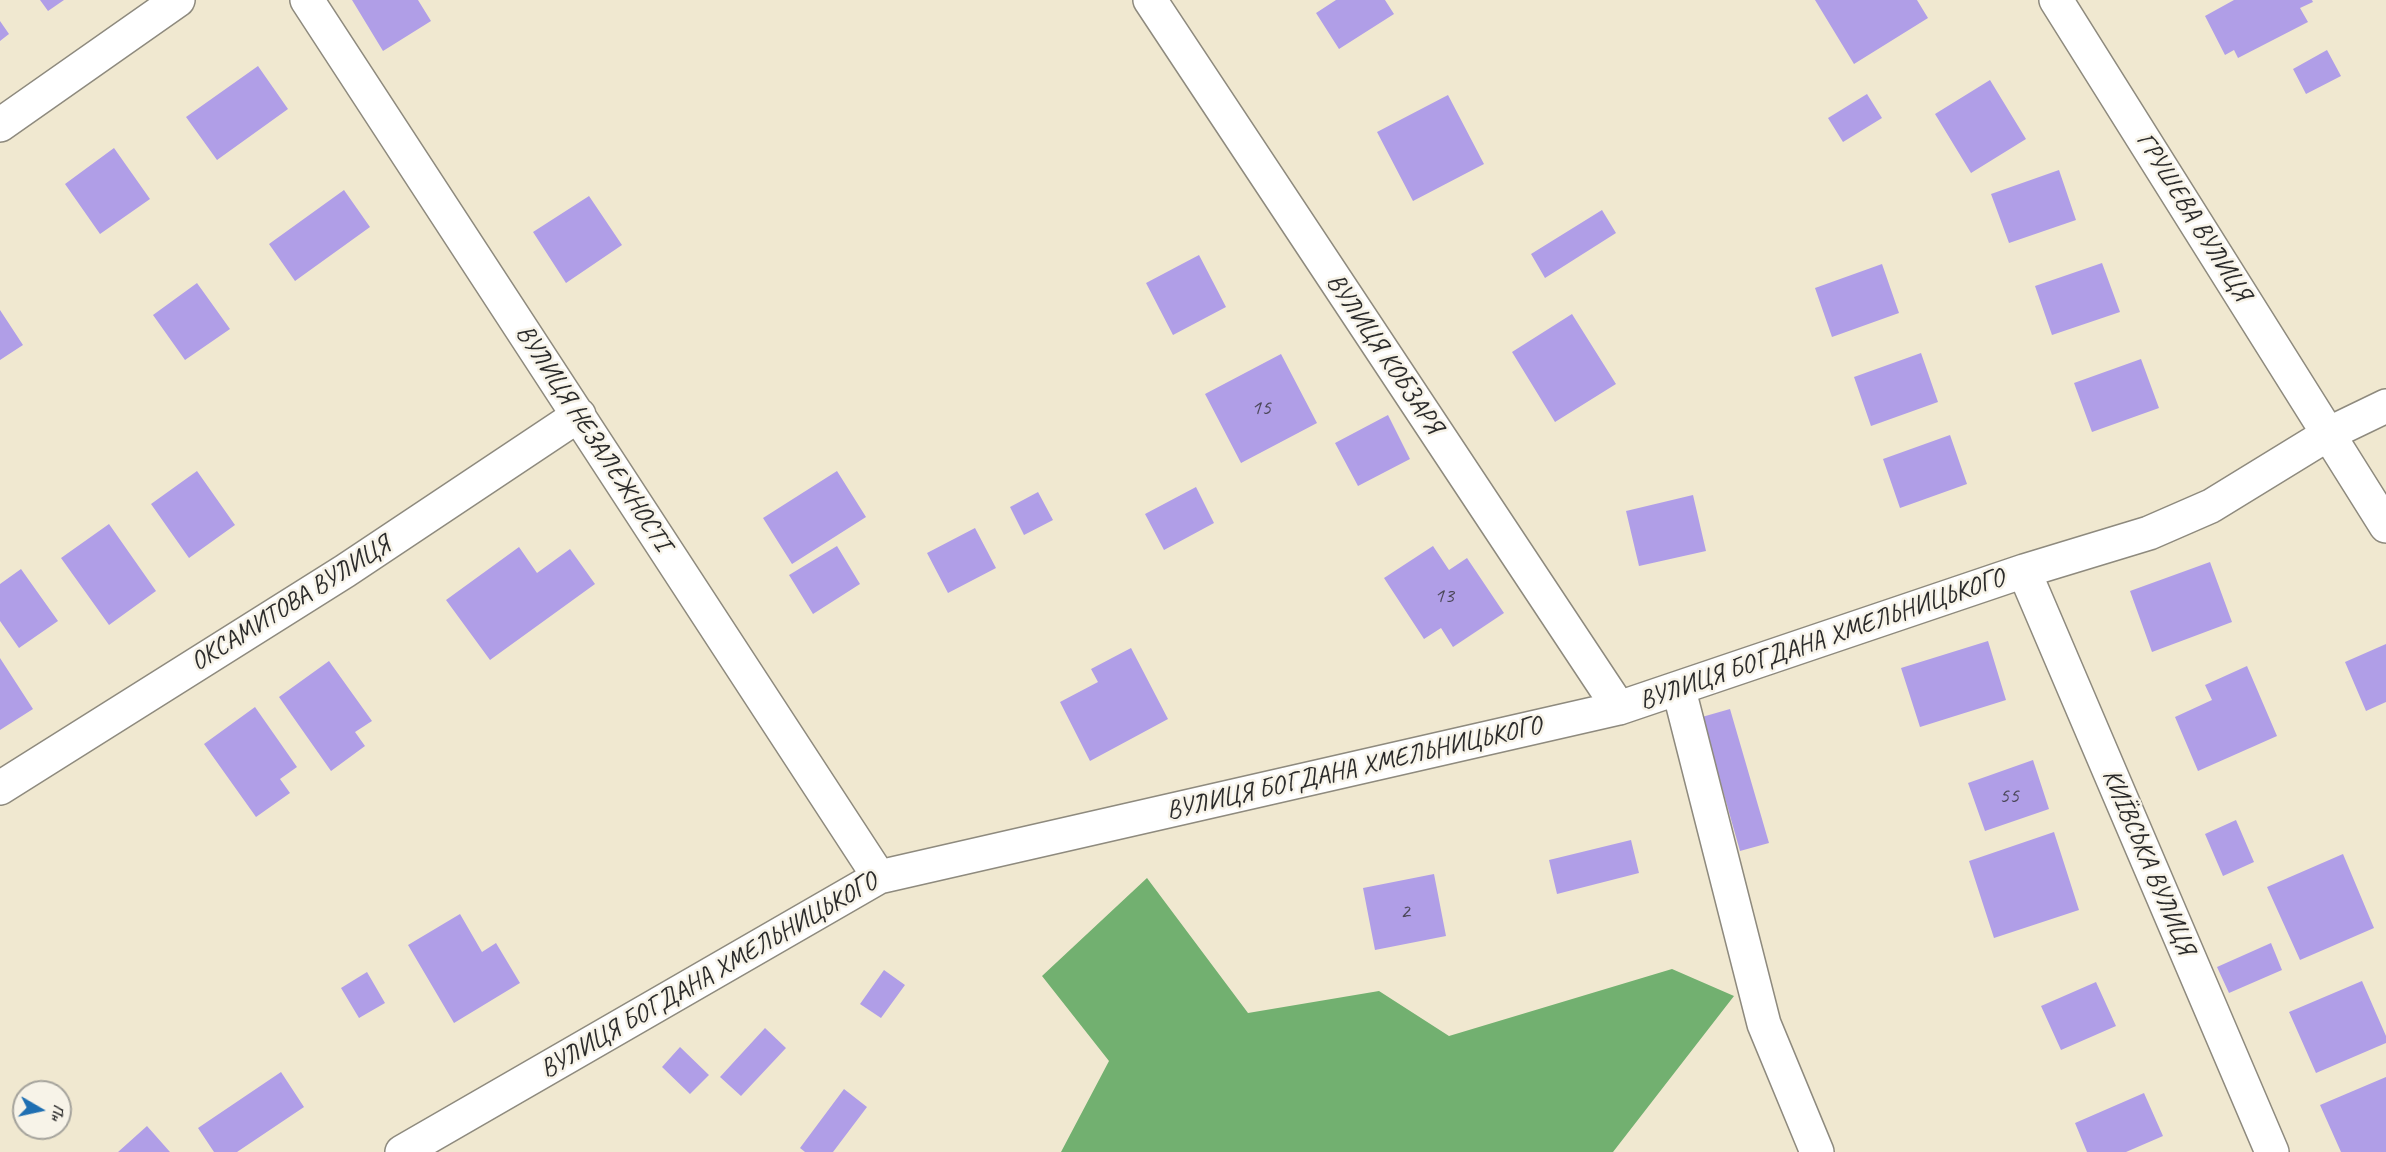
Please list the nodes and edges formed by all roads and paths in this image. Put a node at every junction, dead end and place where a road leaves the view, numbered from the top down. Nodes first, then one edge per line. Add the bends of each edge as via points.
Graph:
1 (178, 0) edge
2 (306, 0) edge
3 (1150, 0) edge
4 (2056, 0) edge
5 (0, 125) edge
6 (2386, 406) edge
7 (579, 415) junction
8 (2330, 433) junction
9 (2386, 526) edge
10 (2024, 571) junction
11 (1679, 690) junction
12 (1619, 708) junction
13 (0, 788) edge
14 (879, 877) junction
15 (402, 1152) edge
16 (1817, 1152) edge
17 (2272, 1152) edge

1 - 5 street
2 - 7 street, ВУЛИЦЯ НЕЗАЛЕЖНОСТІ
3 - 12 street, ВУЛИЦЯ КОБЗАРЯ
4 - 8 street, ГРУШЕВА ВУЛИЦЯ
6 - 8 street, ВУЛИЦЯ БОГДАНА ХМЕЛЬНИЦЬКОГО
7 - 13 street, ОКСАМИТОВА ВУЛИЦЯ via 345,571
7 - 14 street, ВУЛИЦЯ НЕЗАЛЕЖНОСТІ
8 - 9 street, ГРУШЕВА ВУЛИЦЯ
8 - 10 street, ВУЛИЦЯ БОГДАНА ХМЕЛЬНИЦЬКОГО via 2211,506 2149,533
10 - 11 street, ВУЛИЦЯ БОГДАНА ХМЕЛЬНИЦЬКОГО
10 - 17 street, КИЇВСЬКА ВУЛИЦЯ
11 - 12 street, ВУЛИЦЯ БОГДАНА ХМЕЛЬНИЦЬКОГО
11 - 16 street via 1764,1024
12 - 14 street, ВУЛИЦЯ БОГДАНА ХМЕЛЬНИЦЬКОГО
14 - 15 street, ВУЛИЦЯ БОГДАНА ХМЕЛЬНИЦЬКОГО

